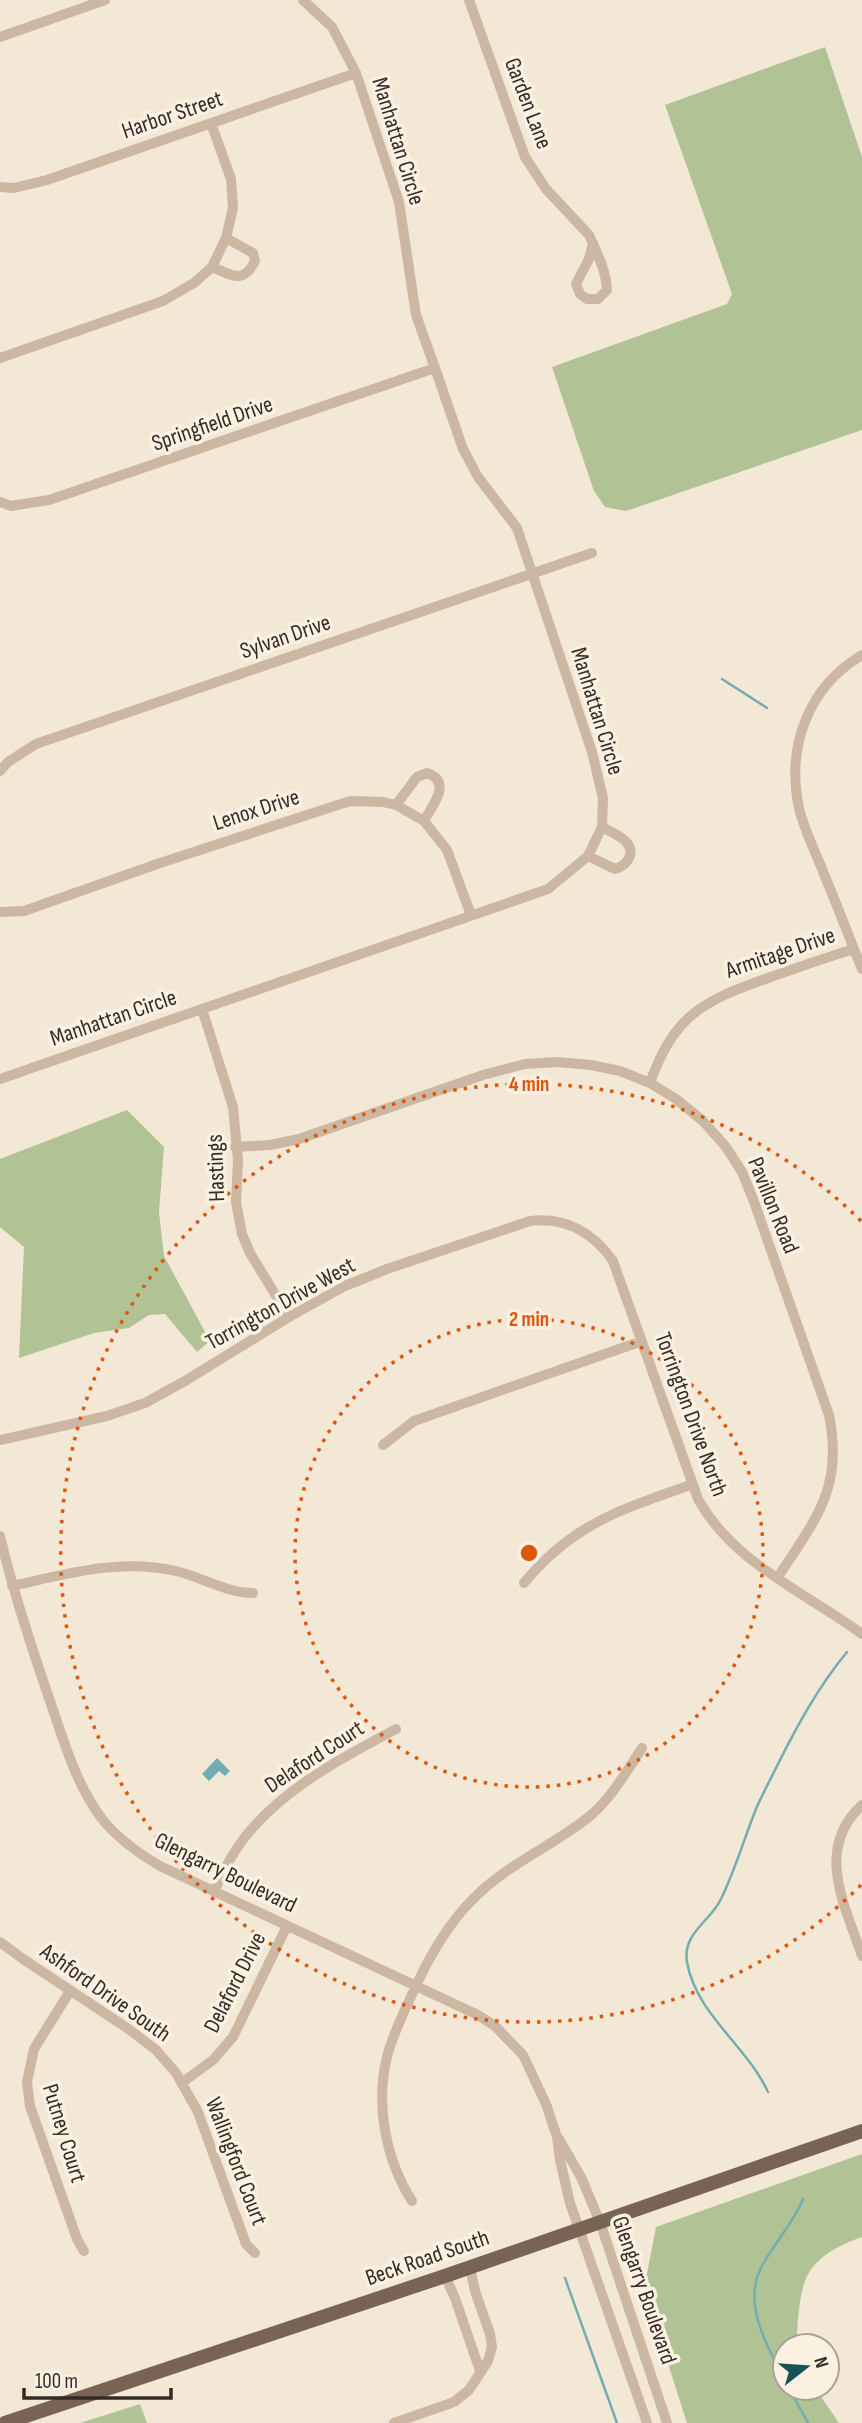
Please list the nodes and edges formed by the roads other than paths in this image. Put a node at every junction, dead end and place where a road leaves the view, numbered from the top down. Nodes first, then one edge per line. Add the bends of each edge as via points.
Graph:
1 (105, 0) edge
2 (303, 0) edge
3 (469, 0) edge
4 (0, 37) edge
5 (356, 73) junction
6 (211, 122) junction
7 (0, 187) edge
8 (226, 238) junction
9 (593, 243) junction
10 (212, 267) junction
11 (0, 358) edge
12 (435, 369) junction
13 (0, 502) edge
14 (592, 553) dead end
15 (531, 573) junction
16 (862, 654) edge
17 (0, 771) edge
18 (396, 805) junction
19 (424, 821) junction
20 (602, 827) junction
21 (588, 856) junction
22 (0, 912) edge
23 (471, 915) junction
24 (854, 948) junction
25 (862, 969) edge
26 (202, 1009) junction
27 (0, 1079) edge
28 (650, 1083) junction
29 (235, 1147) junction
30 (583, 1231) joint
31 (289, 1317) junction
32 (642, 1341) junction
33 (0, 1440) edge
34 (383, 1445) dead end
35 (693, 1484) junction
36 (0, 1536) edge
37 (778, 1577) junction
38 (524, 1583) dead end
39 (12, 1586) junction
40 (253, 1593) dead end
41 (862, 1634) edge
42 (396, 1729) dead end
43 (642, 1748) dead end
44 (862, 1805) edge
45 (214, 1892) junction
46 (287, 1926) junction
47 (0, 1941) edge
48 (862, 1956) edge
49 (416, 1985) junction
50 (70, 1991) junction
51 (183, 2082) junction
52 (862, 2131) edge
53 (557, 2137) junction
54 (412, 2201) dead end
55 (600, 2222) junction
56 (579, 2229) junction
57 (84, 2251) dead end
58 (255, 2253) dead end
59 (470, 2267) junction
60 (444, 2276) junction
61 (480, 2371) junction
62 (400, 2422) edge
63 (5, 2423) edge
64 (647, 2423) edge
65 (667, 2423) edge

1 - 4 street
2 - 5 street, Manhattan Circle via 332,27
3 - 9 street, Garden Lane via 525,157
5 - 6 street, Harbor Street
5 - 12 street, Manhattan Circle via 399,202 416,315
6 - 7 street, Harbor Street via 47,180
6 - 8 street via 231,179 233,208
8 - 10 street
8 - 10 street via 253,253 251,270 238,277
9 - 9 street, Garden Lane via 607,290 598,299 587,299 576,284
10 - 11 street via 194,284 163,301
12 - 13 street, Springfield Drive via 50,500 11,506
12 - 15 street, Manhattan Circle via 463,449 517,528
14 - 15 street, Sylvan Drive
15 - 17 street, Sylvan Drive via 36,744
15 - 20 street, Manhattan Circle via 593,752 603,798
16 - 24 street, Armitage Drive via 822,689 804,720 795,758 800,811
18 - 19 street, Lenox Drive
18 - 19 street via 417,777 433,774 441,790
18 - 22 street, Lenox Drive via 349,801 24,911
19 - 23 street, Lenox Drive via 447,850
20 - 21 street, Manhattan Circle
20 - 21 street via 627,843 628,862 615,869
21 - 23 street, Manhattan Circle via 548,889
23 - 26 street, Manhattan Circle
24 - 25 street
24 - 28 street, Armitage Drive via 732,990 701,1007 664,1049
26 - 27 street, Manhattan Circle
26 - 29 street, Hastings via 231,1098
28 - 29 street, Pavillon Road via 591,1065 525,1064 299,1139
28 - 37 street, Pavillon Road via 703,1121 741,1172 829,1415 834,1455 827,1494
29 - 31 street, Hastings via 242,1234
30 - 31 street, Torrington Drive West via 548,1220 511,1226 345,1286
30 - 32 street, Torrington Drive North via 613,1261
31 - 33 street, Torrington Drive West via 145,1403
32 - 34 street via 414,1421
32 - 35 street, Torrington Drive North
35 - 37 street, Torrington Drive North via 721,1534
35 - 38 street via 586,1527 549,1554
36 - 39 street, Glengarry Boulevard
37 - 41 street, Torrington Drive North
39 - 40 street via 85,1569 127,1565 174,1570 238,1593
39 - 45 street, Glengarry Boulevard via 71,1762 94,1807 140,1855
42 - 45 street, Delaford Court via 321,1772 266,1813 237,1848
43 - 49 street via 600,1807 503,1872 472,1900 441,1938
44 - 48 street via 844,1828 836,1860 840,1891
45 - 46 street, Glengarry Boulevard
46 - 49 street, Glengarry Boulevard
46 - 51 street, Delaford Drive via 233,2037 213,2060
47 - 50 street, Ashford Drive South
49 - 53 street, Glengarry Boulevard via 478,2015 510,2040 532,2071
49 - 54 street via 391,2044 383,2093 389,2148
50 - 51 street, Ashford Drive South via 146,2041
50 - 57 street, Putney Court via 34,2049 27,2082 30,2106
51 - 58 street, Wallingford Court via 246,2244
52 - 55 main road, Beck Road South
53 - 55 street, Glengarry Boulevard via 582,2177
53 - 56 street, Glengarry Boulevard via 564,2182
55 - 56 main road, Beck Road South
55 - 65 street, Glengarry Boulevard
56 - 59 main road, Beck Road South
56 - 64 street, Glengarry Boulevard
59 - 60 main road, Beck Road South
59 - 61 street via 492,2347
60 - 61 street
60 - 63 main road, Beck Road South
61 - 62 street via 469,2390 454,2402

